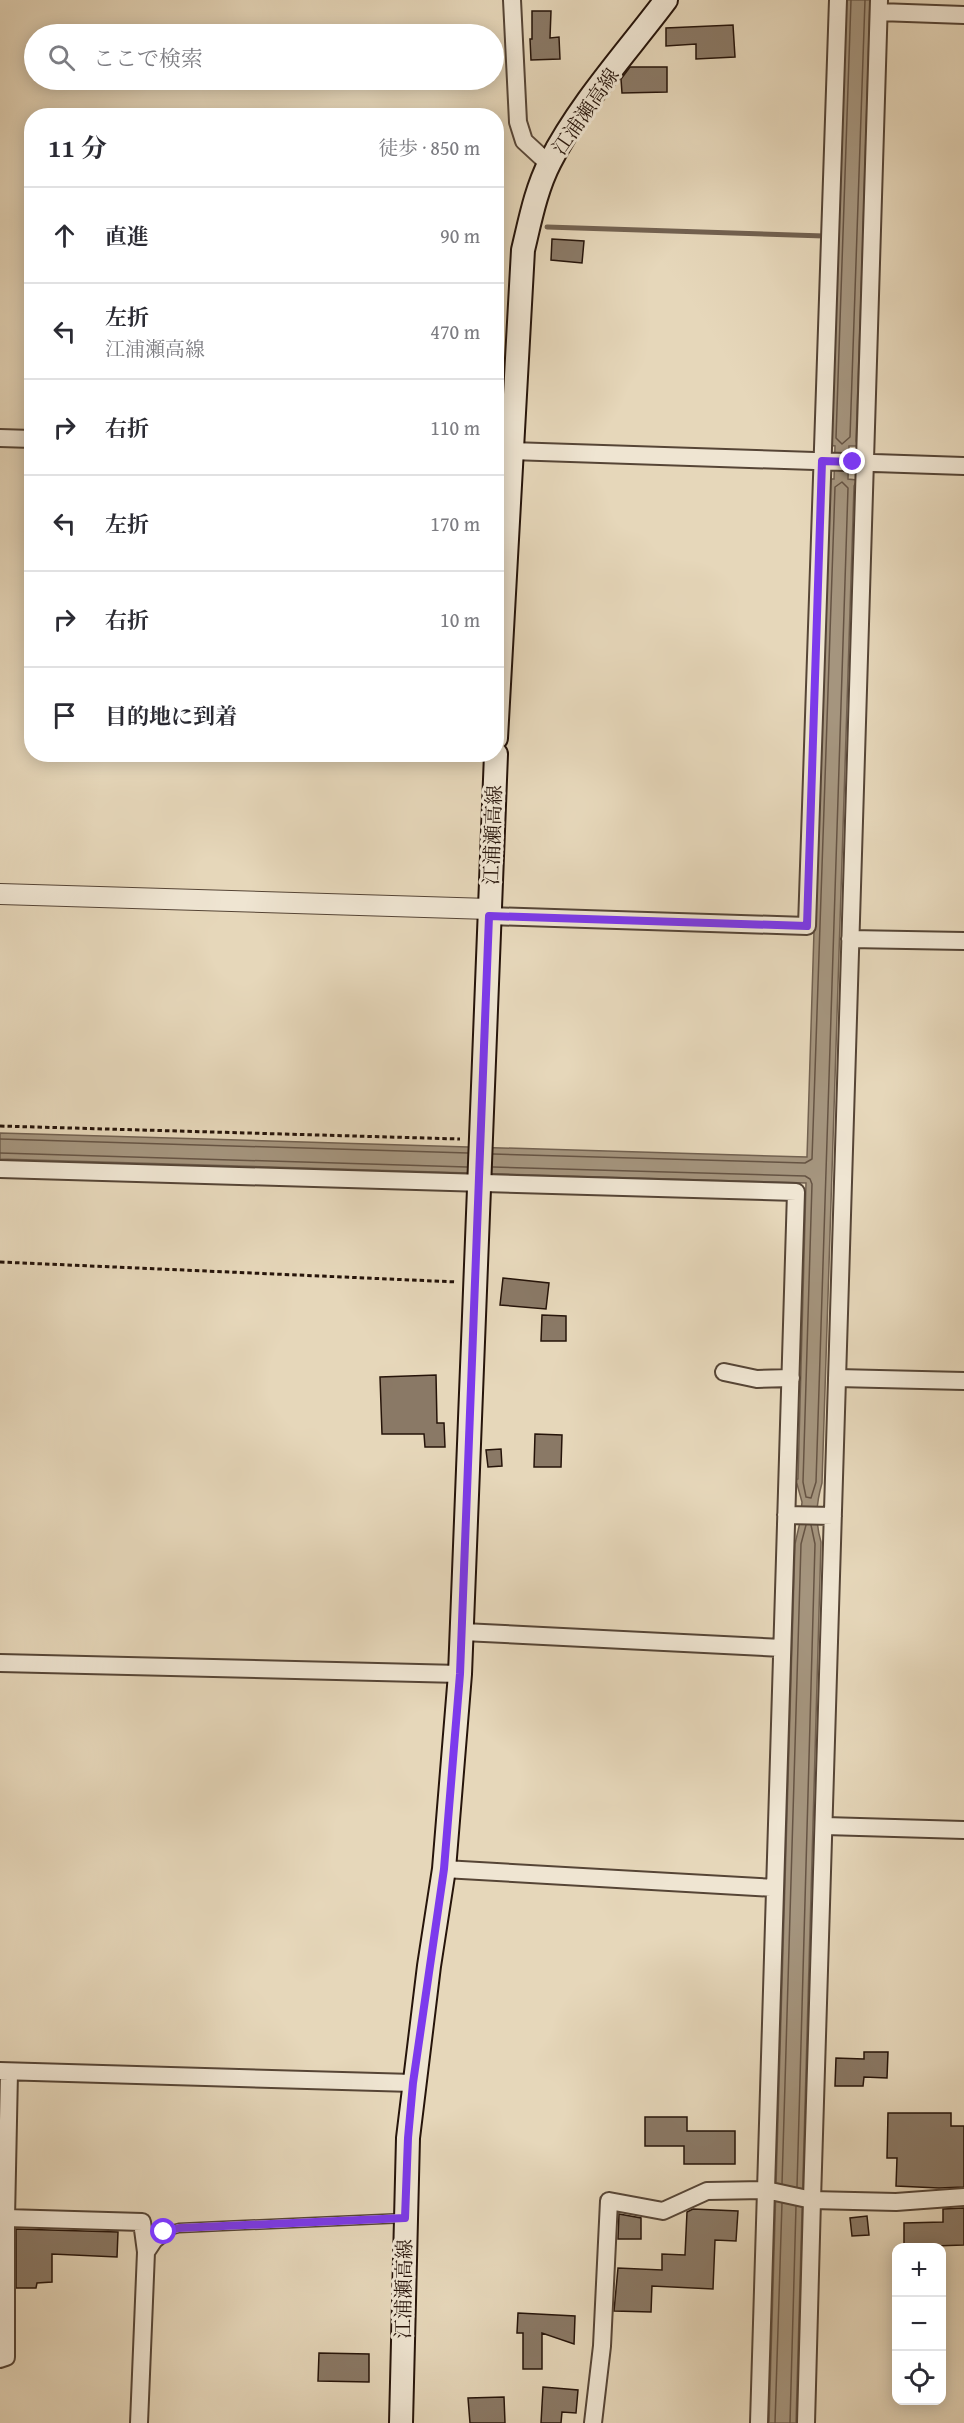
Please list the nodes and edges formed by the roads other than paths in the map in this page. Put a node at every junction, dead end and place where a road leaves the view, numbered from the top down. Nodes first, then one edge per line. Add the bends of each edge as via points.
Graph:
1 (512, 0) edge
2 (666, 0) edge
3 (838, 0) edge
4 (879, 6) edge
5 (964, 15) edge
6 (549, 164) junction
7 (0, 438) edge
8 (24, 439) edge
9 (506, 454) edge
10 (825, 461) junction
11 (859, 462) junction
12 (964, 466) edge
13 (504, 511) edge
14 (496, 762) edge
15 (0, 894) edge
16 (489, 913) junction
17 (850, 939) junction
18 (964, 941) edge
19 (0, 1169) edge
20 (479, 1179) junction
21 (724, 1372) dead end
22 (791, 1378) junction
23 (837, 1378) junction
24 (964, 1381) edge
25 (793, 1515) junction
26 (825, 1516) junction
27 (463, 1632) junction
28 (782, 1648) junction
29 (0, 1664) edge
30 (460, 1674) junction
31 (825, 1826) junction
32 (964, 1830) edge
33 (444, 1869) junction
34 (775, 1888) junction
35 (4, 2072) edge
36 (413, 2083) junction
37 (766, 2190) junction
38 (964, 2198) edge
39 (812, 2200) junction
40 (6, 2218) junction
41 (405, 2218) junction
42 (164, 2232) joint
43 (146, 2252) junction
44 (0, 2359) edge
45 (139, 2423) edge
46 (401, 2423) edge
47 (593, 2423) edge
48 (759, 2423) edge
49 (806, 2423) edge

1 - 6 street via 518,122 524,141
2 - 6 main road, 江浦瀬高線 via 573,123
3 - 10 street
4 - 5 street
4 - 11 street
6 - 9 main road, 江浦瀬高線 via 523,250
7 - 8 street
9 - 10 street
9 - 13 main road, 江浦瀬高線
10 - 11 street
10 - 16 street via 807,926
11 - 12 street
11 - 17 street
14 - 16 main road, 江浦瀬高線
15 - 16 street
16 - 20 main road, 江浦瀬高線 via 474,1142
17 - 18 street
17 - 23 street
19 - 20 street
20 - 22 street via 796,1192
20 - 27 main road, 江浦瀬高線
21 - 22 street via 757,1379
22 - 25 street
23 - 24 street
23 - 26 street
25 - 26 street
25 - 28 street
26 - 31 street
27 - 28 street
27 - 30 main road, 江浦瀬高線
28 - 34 street
29 - 30 street
30 - 33 main road, 江浦瀬高線
31 - 32 street
31 - 39 street
33 - 34 street
33 - 36 main road, 江浦瀬高線
34 - 37 street
35 - 36 street
35 - 40 street
36 - 41 main road, 江浦瀬高線
37 - 39 street
37 - 47 street via 707,2191 663,2211 609,2201 602,2346
37 - 48 street
38 - 39 street via 896,2202
39 - 49 street
40 - 43 street via 142,2222
40 - 44 street via 6,2357
41 - 42 lane via 179,2228
41 - 46 main road, 江浦瀬高線
42 - 43 street
43 - 45 street

